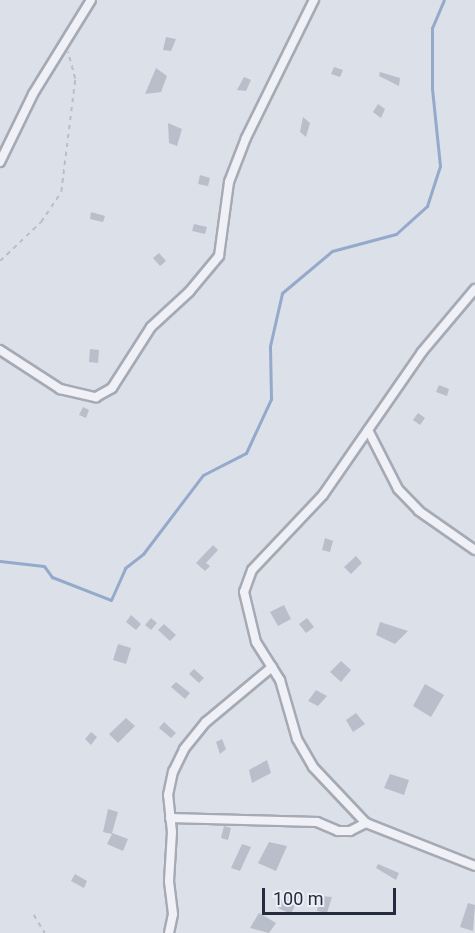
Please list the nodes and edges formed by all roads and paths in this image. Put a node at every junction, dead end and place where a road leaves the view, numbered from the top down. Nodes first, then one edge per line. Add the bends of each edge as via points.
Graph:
1 (91, 0) edge
2 (314, 0) edge
3 (65, 43) junction
4 (0, 162) edge
5 (0, 261) edge
6 (475, 289) edge
7 (0, 350) edge
8 (368, 430) junction
9 (475, 550) edge
10 (272, 667) junction
11 (170, 818) junction
12 (366, 823) junction
13 (475, 866) edge
14 (34, 915) dead end
15 (45, 933) edge
16 (169, 933) edge

1 - 3 street
2 - 7 street via 228,182 219,256 189,292 151,327 112,388 96,398 60,389
3 - 4 street via 33,94
3 - 5 path via 75,79 61,192 41,222
6 - 8 street via 436,333
8 - 9 street via 398,489 419,511
8 - 10 street via 323,495 270,546 248,580 244,591 256,642
10 - 11 street via 206,722 184,749 168,795
10 - 12 street via 280,680 304,755
11 - 12 street via 317,822 338,831 350,831
11 - 16 street via 173,914
12 - 13 street
14 - 15 path

